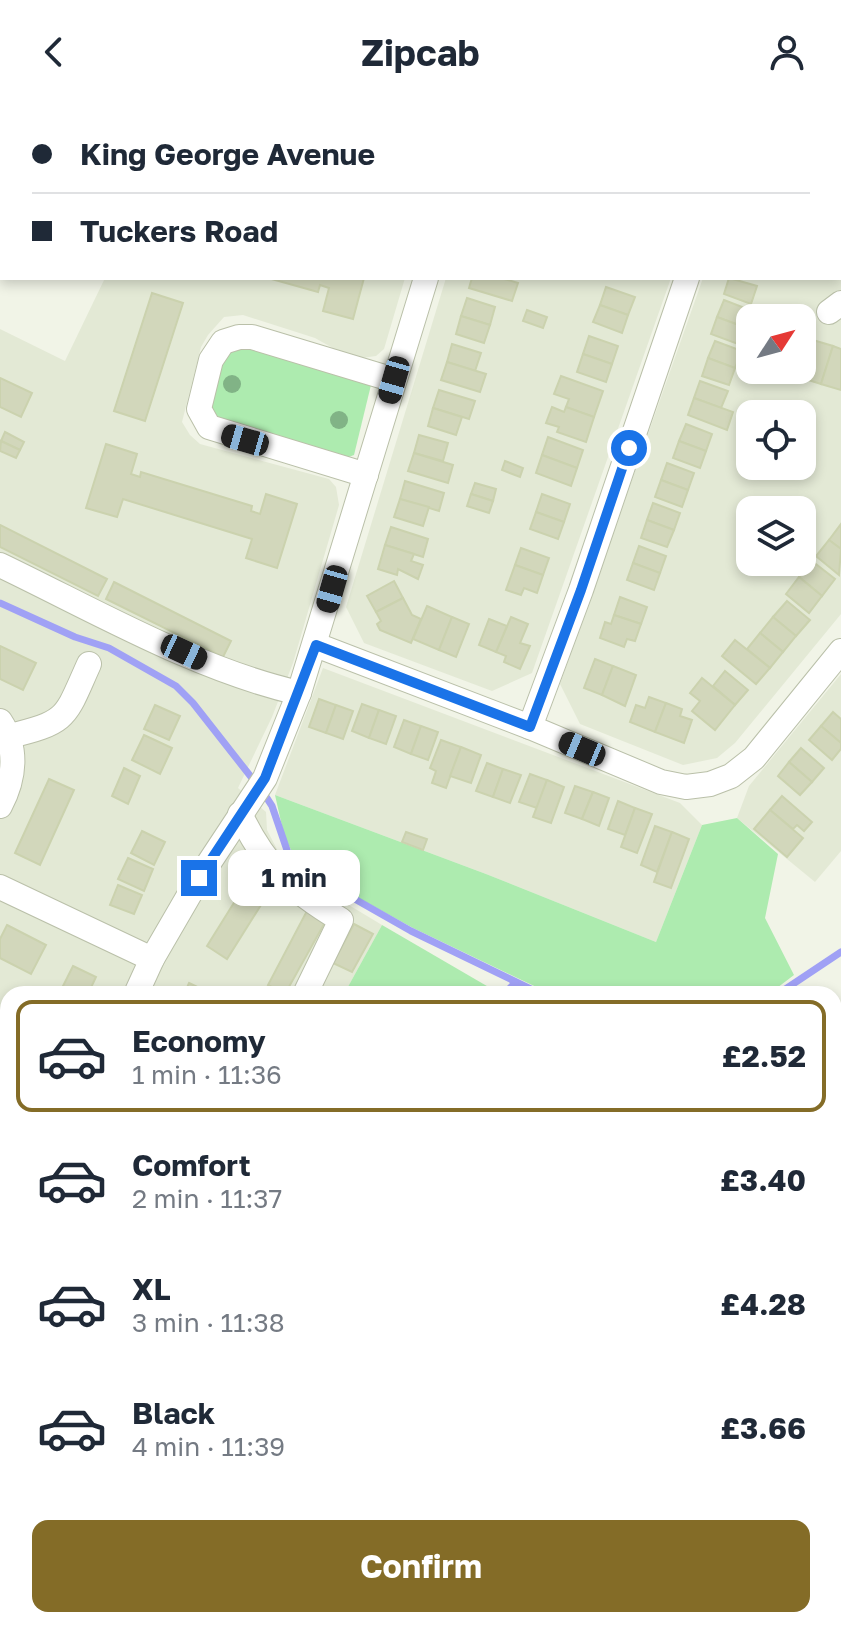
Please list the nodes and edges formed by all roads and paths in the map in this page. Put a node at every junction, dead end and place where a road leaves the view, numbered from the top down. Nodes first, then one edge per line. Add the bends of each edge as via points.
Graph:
1 (425, 280) edge
2 (686, 280) edge
3 (394, 380) junction
4 (366, 475) junction
5 (0, 565) edge
6 (316, 645) junction
7 (841, 651) edge
8 (89, 664) dead end
9 (299, 693) junction
10 (530, 727) junction
11 (5, 729) edge
12 (252, 796) junction
13 (0, 806) edge
14 (0, 887) edge
15 (152, 959) junction
16 (140, 986) edge
17 (309, 986) edge

1 - 3 street
2 - 10 street
3 - 4 street
3 - 4 street via 252,337 223,342 211,360 199,409 209,427
4 - 6 street
5 - 9 street via 210,665
6 - 9 street
6 - 10 street
7 - 10 street via 754,758 710,784 661,782
8 - 11 street via 66,715 47,727
9 - 12 street
11 - 13 street via 13,759 9,790
12 - 15 street
12 - 17 street via 257,848 281,877 341,920
14 - 15 street
15 - 16 street

